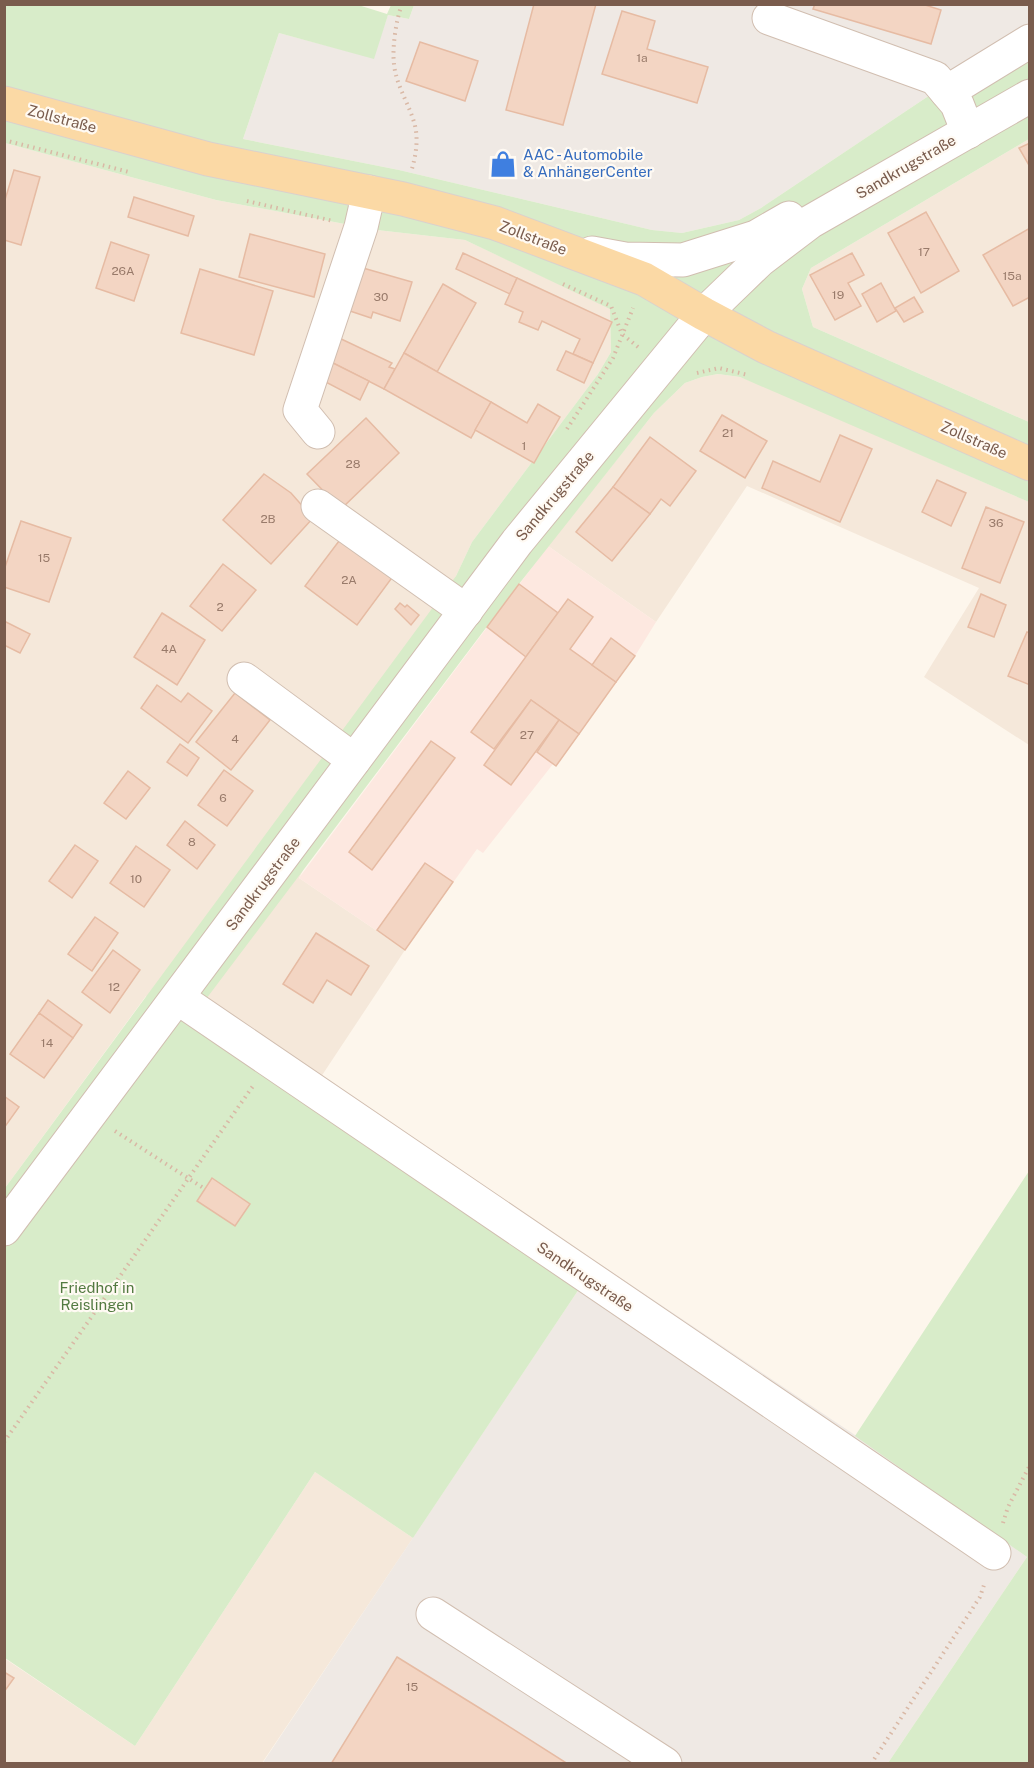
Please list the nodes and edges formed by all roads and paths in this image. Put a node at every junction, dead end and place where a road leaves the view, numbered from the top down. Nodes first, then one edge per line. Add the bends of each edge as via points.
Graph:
1 (402, 4) edge
2 (769, 18) dead end
3 (1029, 41) edge
4 (1029, 86) edge
5 (1029, 96) edge
6 (4, 103) edge
7 (959, 114) junction
8 (4, 140) edge
9 (140, 174) dead end
10 (369, 192) junction
11 (241, 199) dead end
12 (403, 199) junction
13 (361, 227) junction
14 (555, 246) junction
15 (559, 282) dead end
16 (704, 314) junction
17 (622, 334) dead end
18 (662, 366) junction
19 (753, 377) dead end
20 (318, 432) dead end
21 (1029, 464) edge
22 (318, 506) dead end
23 (466, 610) junction
24 (244, 679) dead end
25 (354, 760) junction
26 (178, 998) junction
27 (270, 1061) junction
28 (89, 1115) junction
29 (189, 1178) junction
30 (205, 1189) dead end
31 (4, 1229) edge
32 (4, 1442) edge
33 (1029, 1465) edge
34 (994, 1553) junction
35 (434, 1614) dead end
36 (665, 1764) edge
37 (871, 1764) edge

1 - 12 path via 397,16 394,64 414,122 417,154
2 - 7 street via 935,78
3 - 7 street
4 - 7 street
5 - 7 street, Sandkrugstraße
6 - 10 main road, Zollstraße via 208,159
7 - 14 street via 756,237 683,260 625,259
7 - 16 street, Sandkrugstraße via 760,260
8 - 9 path
10 - 12 main road, Zollstraße
10 - 13 street
11 - 13 path
12 - 14 main road, Zollstraße via 495,223
13 - 20 street via 300,410
14 - 16 main road, Zollstraße via 644,279
15 - 17 path via 611,306
16 - 18 street, Sandkrugstraße
16 - 21 main road, Zollstraße via 766,347
18 - 19 path via 680,382 700,371 719,368
18 - 23 street, Sandkrugstraße
22 - 23 street
23 - 25 street, Sandkrugstraße
24 - 25 street
25 - 26 street, Sandkrugstraße
26 - 27 street, Sandkrugstraße
26 - 28 street, Sandkrugstraße
27 - 29 path
27 - 34 street, Sandkrugstraße
28 - 29 path
28 - 31 street, Sandkrugstraße
29 - 30 path
29 - 32 path
33 - 34 path via 1008,1507
34 - 37 path via 980,1597
35 - 36 street

